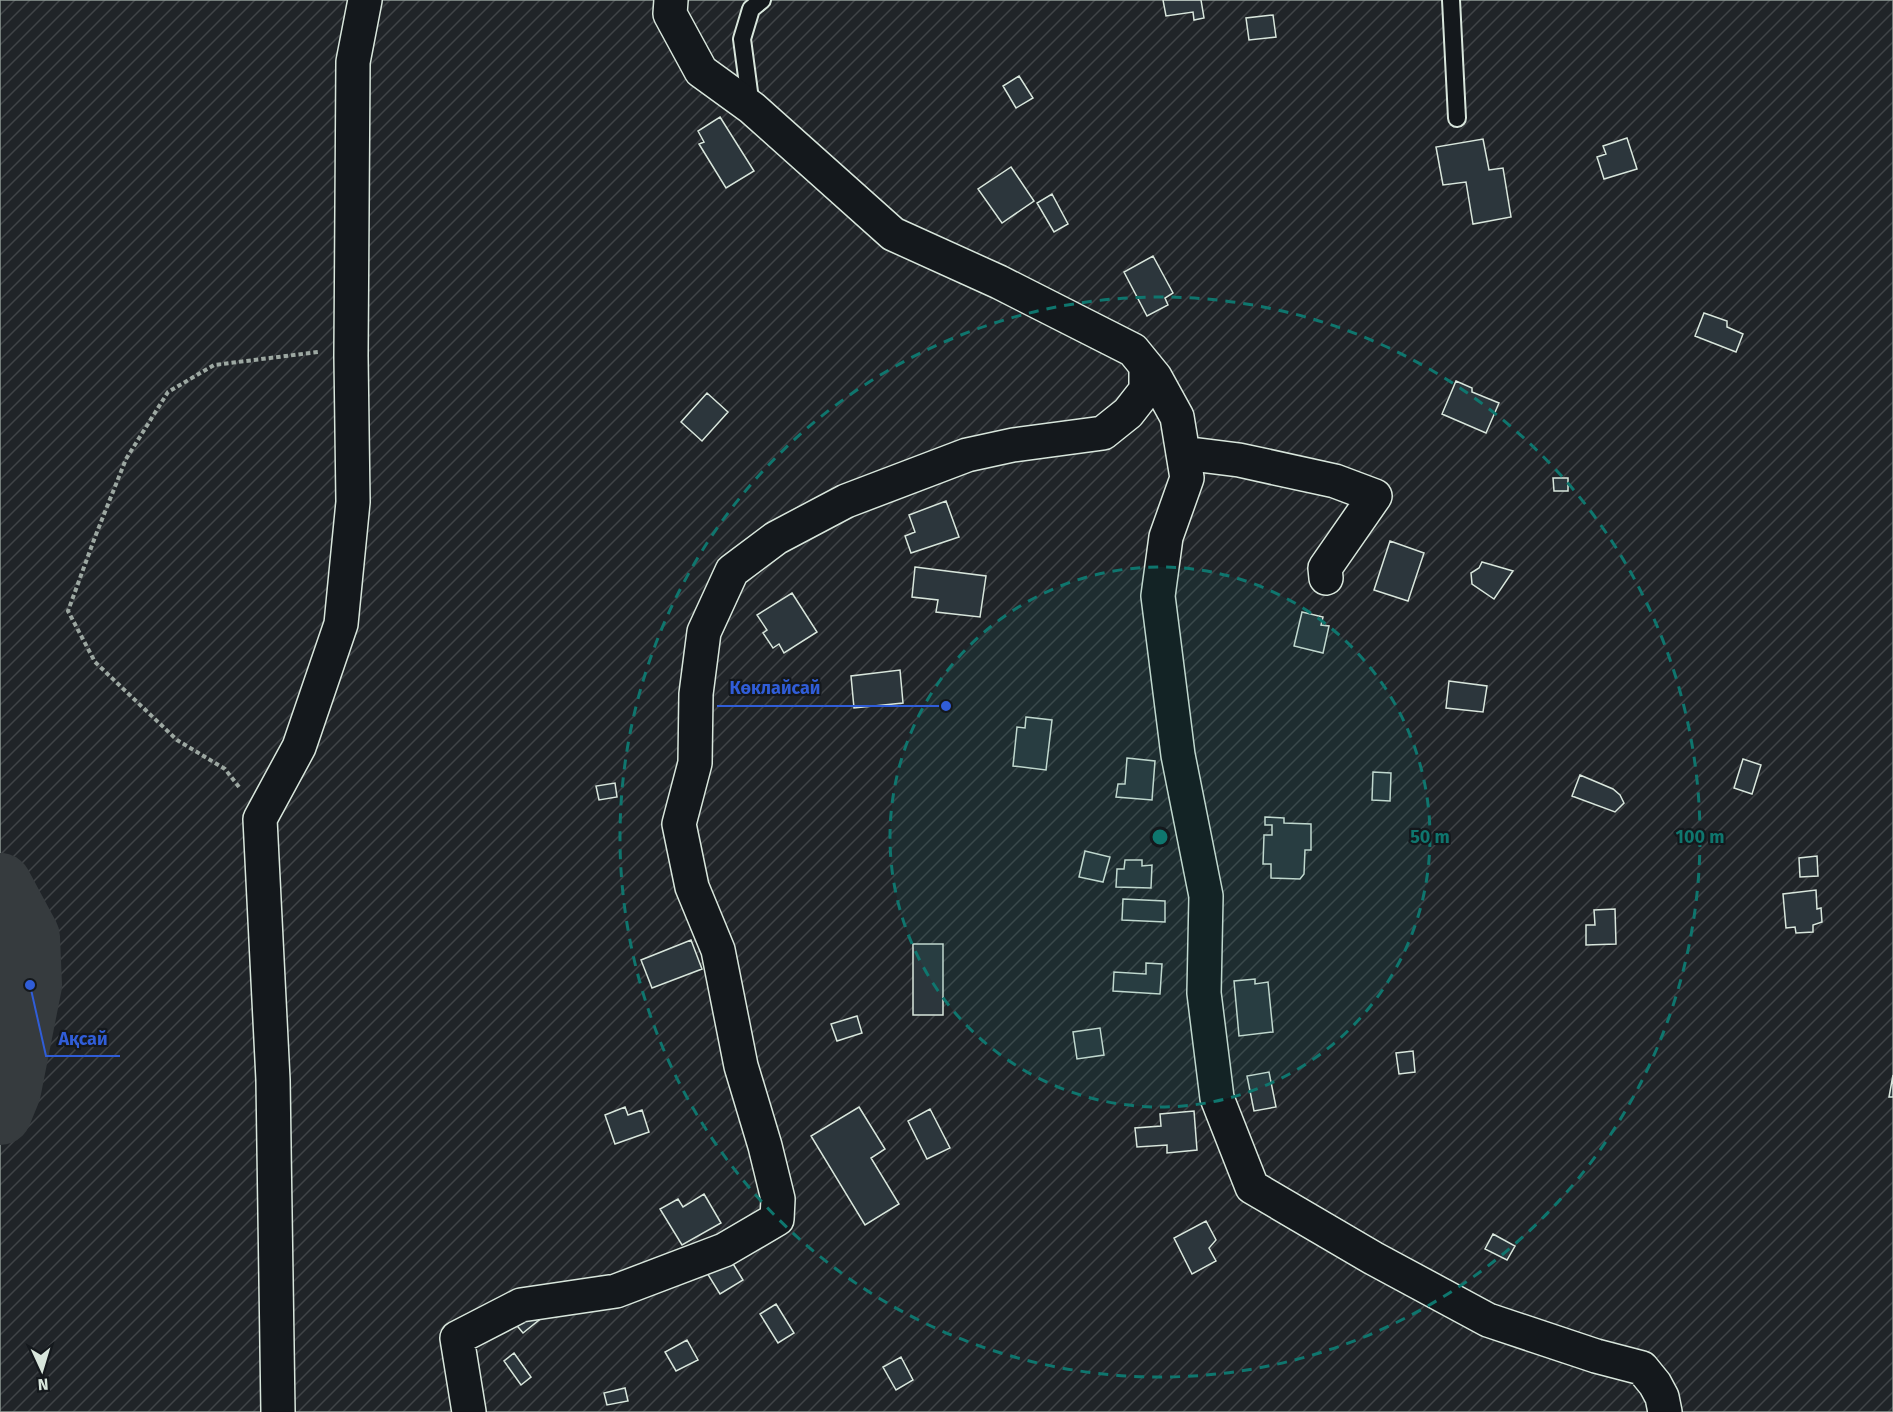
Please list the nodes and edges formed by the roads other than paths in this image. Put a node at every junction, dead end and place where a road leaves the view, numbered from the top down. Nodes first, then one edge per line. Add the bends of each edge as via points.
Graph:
1 (365, 0) edge
2 (671, 0) edge
3 (762, 0) edge
4 (1450, 0) edge
5 (752, 108) junction
6 (1457, 118) dead end
7 (1146, 366) junction
8 (1183, 453) junction
9 (1326, 578) dead end
10 (278, 1412) edge
11 (469, 1412) edge
12 (1665, 1412) edge

1 - 10 street via 353,62 353,502 341,624 299,747 260,819 273,1080
2 - 5 street via 670,14 701,71
3 - 5 lane via 751,9 742,39
4 - 6 lane
5 - 7 street via 893,234 1133,350
7 - 8 street via 1177,417
7 - 11 street via 1146,390 1128,413 1103,433 967,454 846,501 776,538 732,571 704,632 696,694 695,763 679,824 692,887 718,950 741,1066 778,1199 777,1219 723,1250 616,1291 521,1305 458,1338
8 - 9 street via 1239,460 1335,481 1375,496 1324,568
8 - 12 street via 1186,478 1166,537 1158,596 1178,755 1206,896 1204,993 1217,1098 1252,1187 1488,1320 1642,1368 1659,1391

